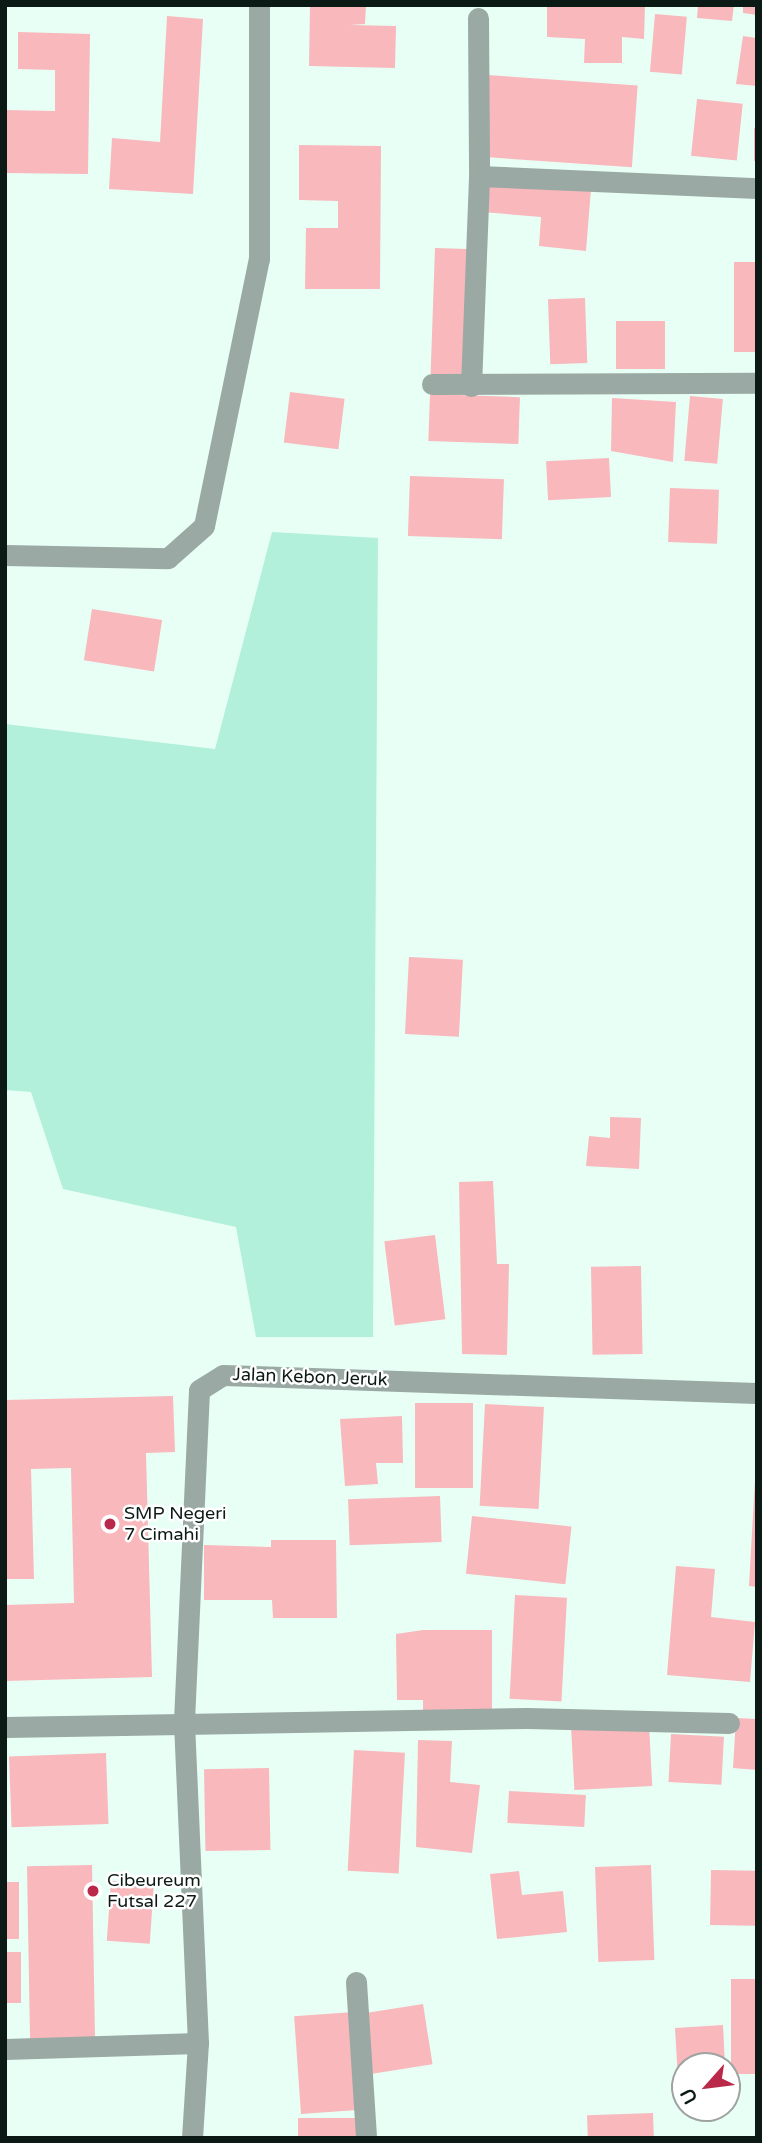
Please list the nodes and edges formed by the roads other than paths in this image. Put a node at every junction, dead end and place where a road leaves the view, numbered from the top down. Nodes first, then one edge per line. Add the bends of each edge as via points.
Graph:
1 (259, 5) edge
2 (478, 18) dead end
3 (479, 176) junction
4 (757, 188) edge
5 (757, 383) edge
6 (432, 384) dead end
7 (471, 386) junction
8 (5, 555) edge
9 (757, 1393) edge
10 (184, 1721) junction
11 (729, 1723) dead end
12 (5, 1727) edge
13 (356, 1982) dead end
14 (198, 2043) junction
15 (5, 2049) edge
16 (192, 2138) edge
17 (366, 2138) edge

1 - 8 street via 259,259 204,526 168,558
2 - 3 street
3 - 4 street
3 - 7 street
5 - 7 street
6 - 7 street
9 - 10 street, Jalan Kebon Jeruk via 209,1379 199,1390
10 - 11 street
10 - 12 street
10 - 14 street, Jalan Kebon Jeruk
13 - 17 street
14 - 15 street
14 - 16 street, Jalan Kebon Jeruk

